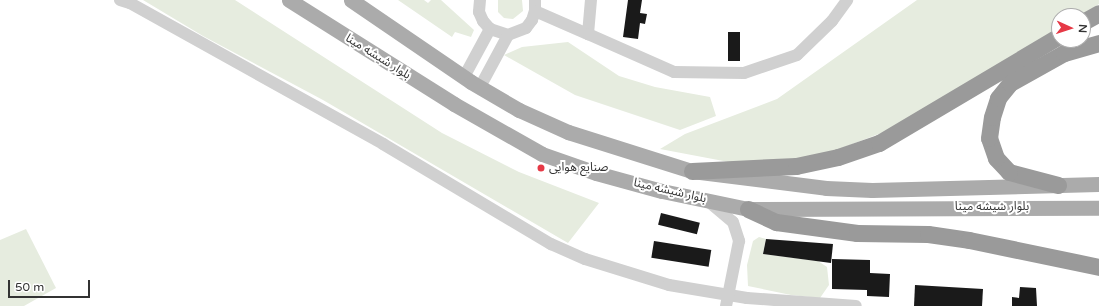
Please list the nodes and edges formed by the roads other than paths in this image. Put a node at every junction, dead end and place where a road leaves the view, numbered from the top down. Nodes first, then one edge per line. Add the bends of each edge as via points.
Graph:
1 (120, 0) edge
2 (289, 0) edge
3 (351, 0) edge
4 (591, 0) edge
5 (847, 0) edge
6 (477, 1) edge
7 (535, 6) edge
8 (490, 29) junction
9 (588, 34) junction
10 (508, 35) junction
11 (1051, 41) edge
12 (1099, 43) edge
13 (464, 77) junction
14 (480, 87) junction
15 (692, 171) junction
16 (1099, 184) edge
17 (1058, 185) junction
18 (705, 199) junction
19 (1099, 208) edge
20 (748, 209) junction
21 (1099, 267) edge
22 (727, 300) edge
23 (740, 301) edge
24 (856, 306) edge

1 - 22 street via 130,3 383,144 551,244 585,259
2 - 18 main road, بلوار شیشه مینا via 454,104 542,154 596,173
3 - 13 main road, بلوار شیشه مینا
4 - 9 street
5 - 9 street via 832,20 797,55 744,73 674,72
6 - 8 street via 479,12
7 - 9 street
7 - 10 street via 526,28
8 - 10 street
8 - 13 street
10 - 14 street
11 - 15 highway via 879,143 838,157 796,166
12 - 17 highway via 1064,53 1010,83 998,98 992,117 988,138 996,158 1009,172
13 - 14 main road, بلوار شیشه مینا
14 - 15 main road, بلوار شیشه مینا via 519,110 568,132
15 - 17 main road, بلوار شیشه مینا via 834,189
16 - 17 main road, بلوار شیشه مینا
18 - 20 main road, بلوار شیشه مینا
18 - 22 street via 733,222 739,241
19 - 20 main road, بلوار شیشه مینا
20 - 21 highway via 776,222 857,233 928,234
22 - 23 street
23 - 24 street

